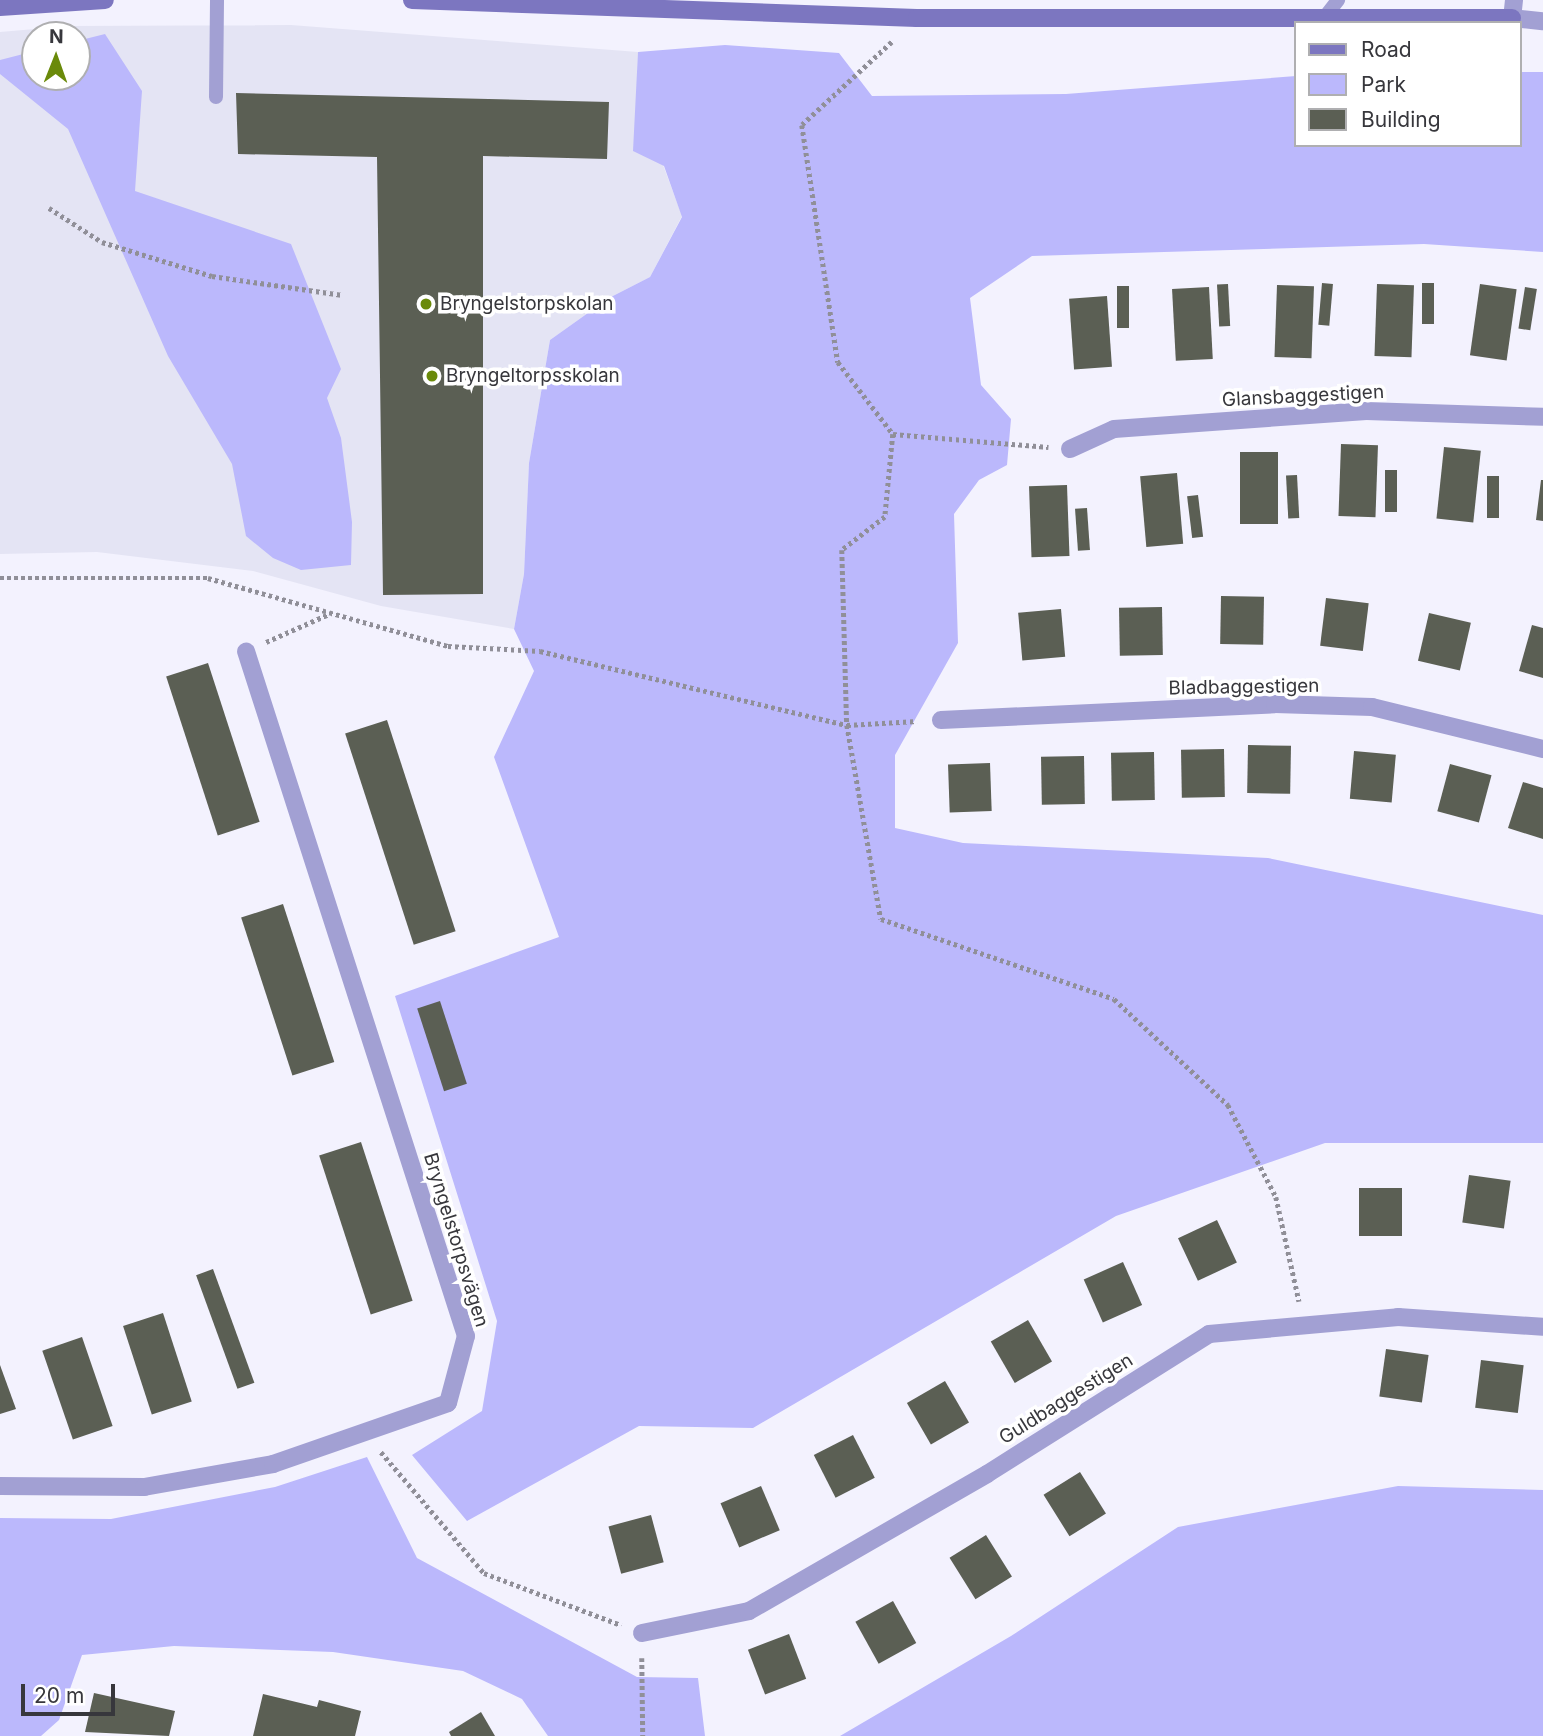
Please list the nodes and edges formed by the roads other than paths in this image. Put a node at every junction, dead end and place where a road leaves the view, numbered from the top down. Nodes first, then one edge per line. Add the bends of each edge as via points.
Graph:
1 (105, 0) edge
2 (216, 0) edge
3 (412, 0) edge
4 (1338, 0) edge
5 (1514, 0) edge
6 (0, 7) edge
7 (1324, 18) junction
8 (1511, 18) junction
9 (1543, 21) edge
10 (216, 97) dead end
11 (1543, 417) edge
12 (1070, 449) road end
13 (246, 651) road end
14 (941, 720) road end
15 (1543, 749) edge
16 (1543, 1327) edge
17 (0, 1486) edge
18 (642, 1633) road end

1 - 6 street
2 - 10 lane
3 - 7 street via 918,18
4 - 7 lane
5 - 8 street
7 - 8 street
8 - 9 street
11 - 12 street, Glansbaggestigen via 1366,411 1114,429
13 - 17 street, Bryngelstorpsvägen via 466,1336 448,1403 273,1464 144,1487
14 - 15 street, Bladbaggestigen via 1275,704 1373,708
16 - 18 street, Guldbaggestigen via 1398,1317 1209,1334 987,1474 749,1611

